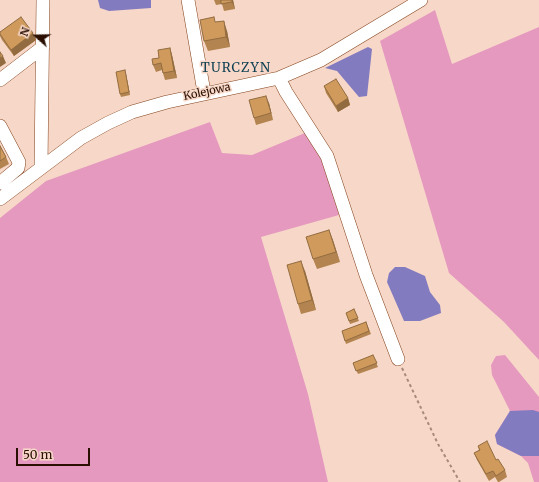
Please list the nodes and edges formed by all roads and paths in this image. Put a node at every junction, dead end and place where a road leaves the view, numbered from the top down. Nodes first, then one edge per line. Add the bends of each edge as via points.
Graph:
1 (43, 0) edge
2 (188, 0) edge
3 (421, 0) edge
4 (43, 47) junction
5 (279, 78) junction
6 (0, 80) edge
7 (204, 92) junction
8 (0, 126) edge
9 (41, 168) junction
10 (0, 183) edge
11 (1, 196) edge
12 (398, 359) joint
13 (460, 482) edge

1 - 4 street
2 - 7 street
3 - 5 street, Kolejowa via 321,60
4 - 6 street
4 - 9 street
5 - 7 street, Kolejowa
5 - 12 street via 327,156 366,275
7 - 9 street, Kolejowa via 139,110 108,123 81,138
8 - 10 street via 19,162 18,168
9 - 11 street, Kolejowa
12 - 13 path via 438,444

